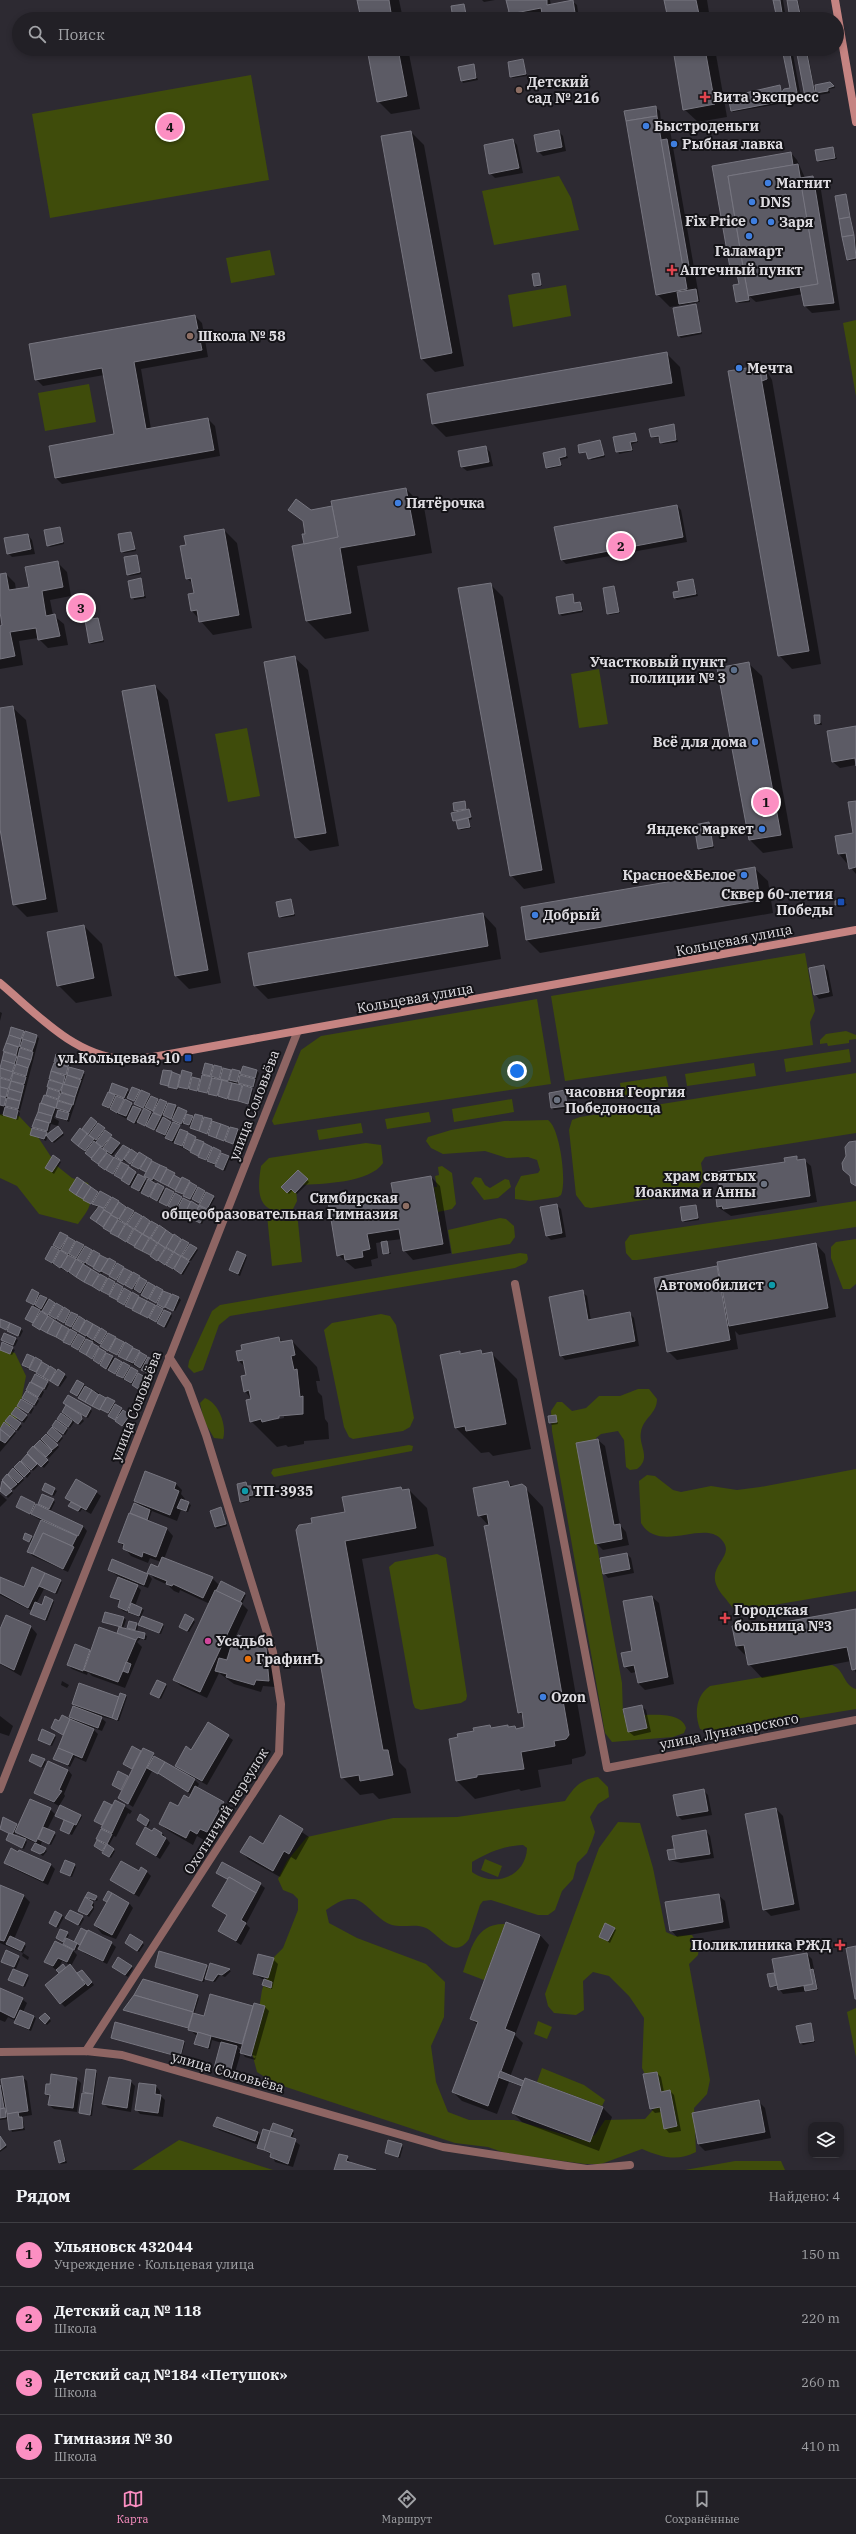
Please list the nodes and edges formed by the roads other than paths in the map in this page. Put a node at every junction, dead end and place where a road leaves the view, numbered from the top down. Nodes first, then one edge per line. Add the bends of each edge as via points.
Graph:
1 (835, 0) edge
2 (837, 12) edge
3 (844, 52) edge
4 (856, 122) edge
5 (856, 930) edge
6 (0, 983) edge
7 (297, 1032) junction
8 (515, 1284) dead end
9 (169, 1357) junction
10 (856, 1720) edge
11 (1, 1785) edge
12 (86, 2051) junction
13 (0, 2052) edge
14 (630, 2165) dead end

1 - 2 street
3 - 4 street
5 - 7 street, Кольцевая улица
6 - 7 street, Кольцевая улица via 71,1042 98,1054 123,1060 153,1058
7 - 9 street, улица Соловьёва
8 - 10 street, улица Луначарского via 607,1768
9 - 11 street, улица Соловьёва
9 - 12 street, Охотничий переулок via 188,1386 206,1435 273,1652 281,1704 279,1753
12 - 13 street, улица Соловьёва
12 - 14 street, улица Соловьёва via 122,2055 444,2148 587,2168

